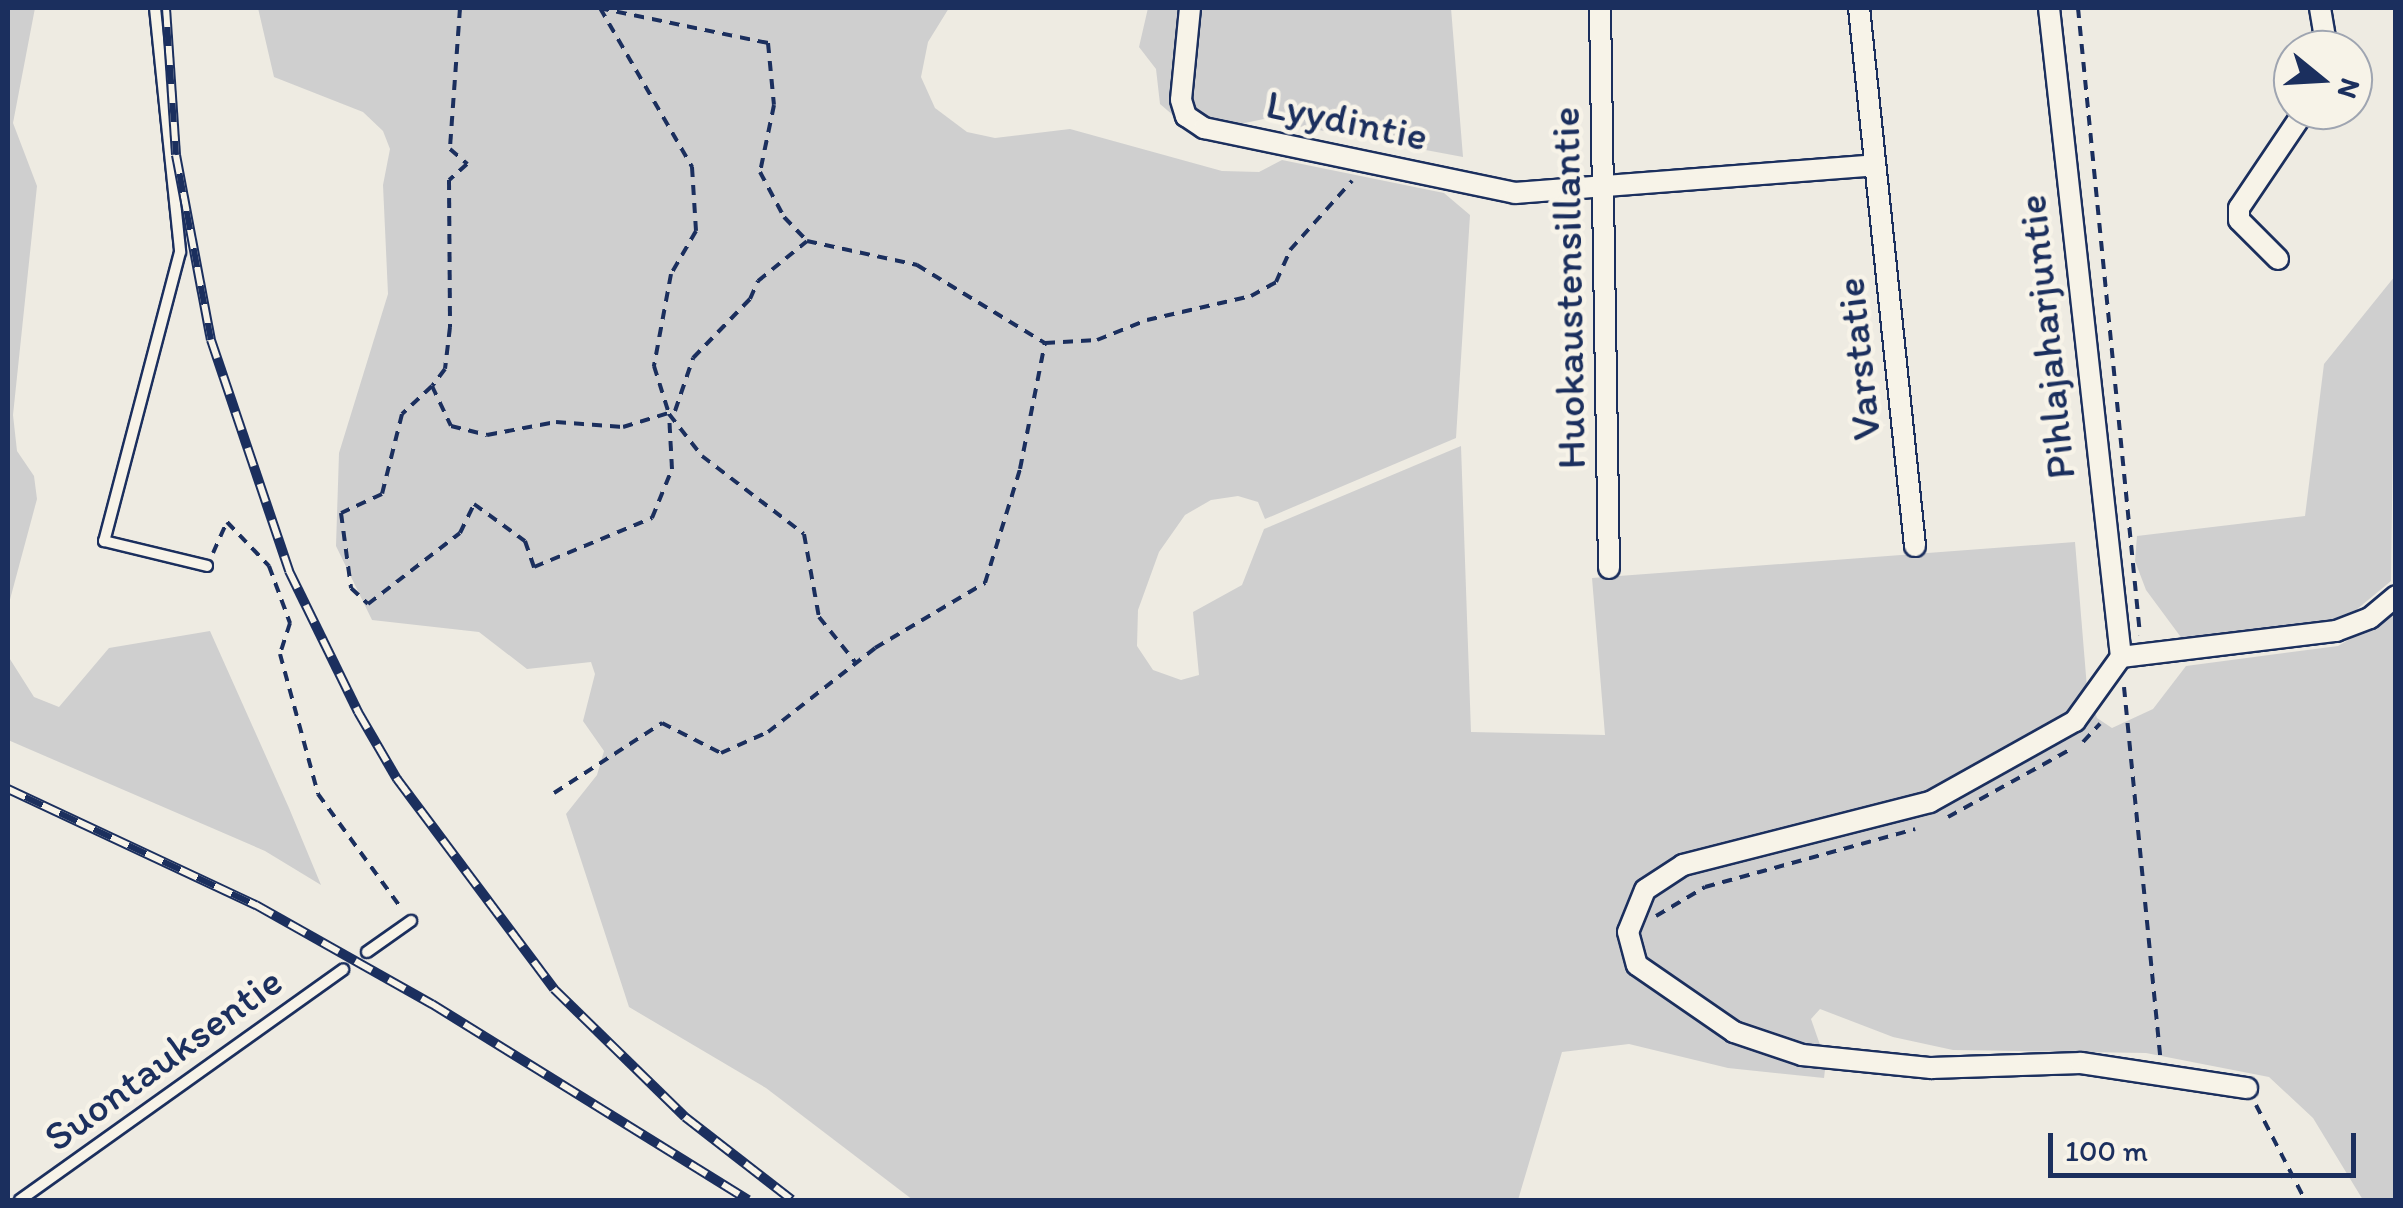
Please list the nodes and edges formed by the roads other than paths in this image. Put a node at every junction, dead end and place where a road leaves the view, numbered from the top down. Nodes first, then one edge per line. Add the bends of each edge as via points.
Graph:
1 (155, 8) edge
2 (1190, 8) edge
3 (1600, 8) edge
4 (1859, 8) edge
5 (2049, 8) edge
6 (2292, 130) edge
7 (1875, 165) junction
8 (1605, 191) junction
9 (2278, 260) dead end
10 (1914, 546) dead end
11 (207, 566) road end
12 (1609, 568) dead end
13 (2396, 596) edge
14 (2130, 656) junction
15 (410, 922) road end
16 (367, 952) dead end
17 (343, 970) dead end
18 (2247, 1088) road end
19 (20, 1200) edge

1 - 11 lane via 180,252 104,541
2 - 8 street, Lyydintie via 1182,71 1186,116 1204,128 1515,193
3 - 8 street, Huokaustensillantie
4 - 7 street, Varstatie
5 - 14 street, Pihlajaharjuntie
6 - 9 street via 2239,208 2239,220
7 - 8 street
7 - 10 street, Varstatie
8 - 12 street, Huokaustensillantie
13 - 14 street via 2370,618 2336,631
14 - 18 street via 2075,721 1930,802 1683,865 1645,890 1628,932 1637,965 1734,1032 1802,1055 1930,1068 2080,1063
15 - 16 lane
17 - 19 lane, Suontauksentie

